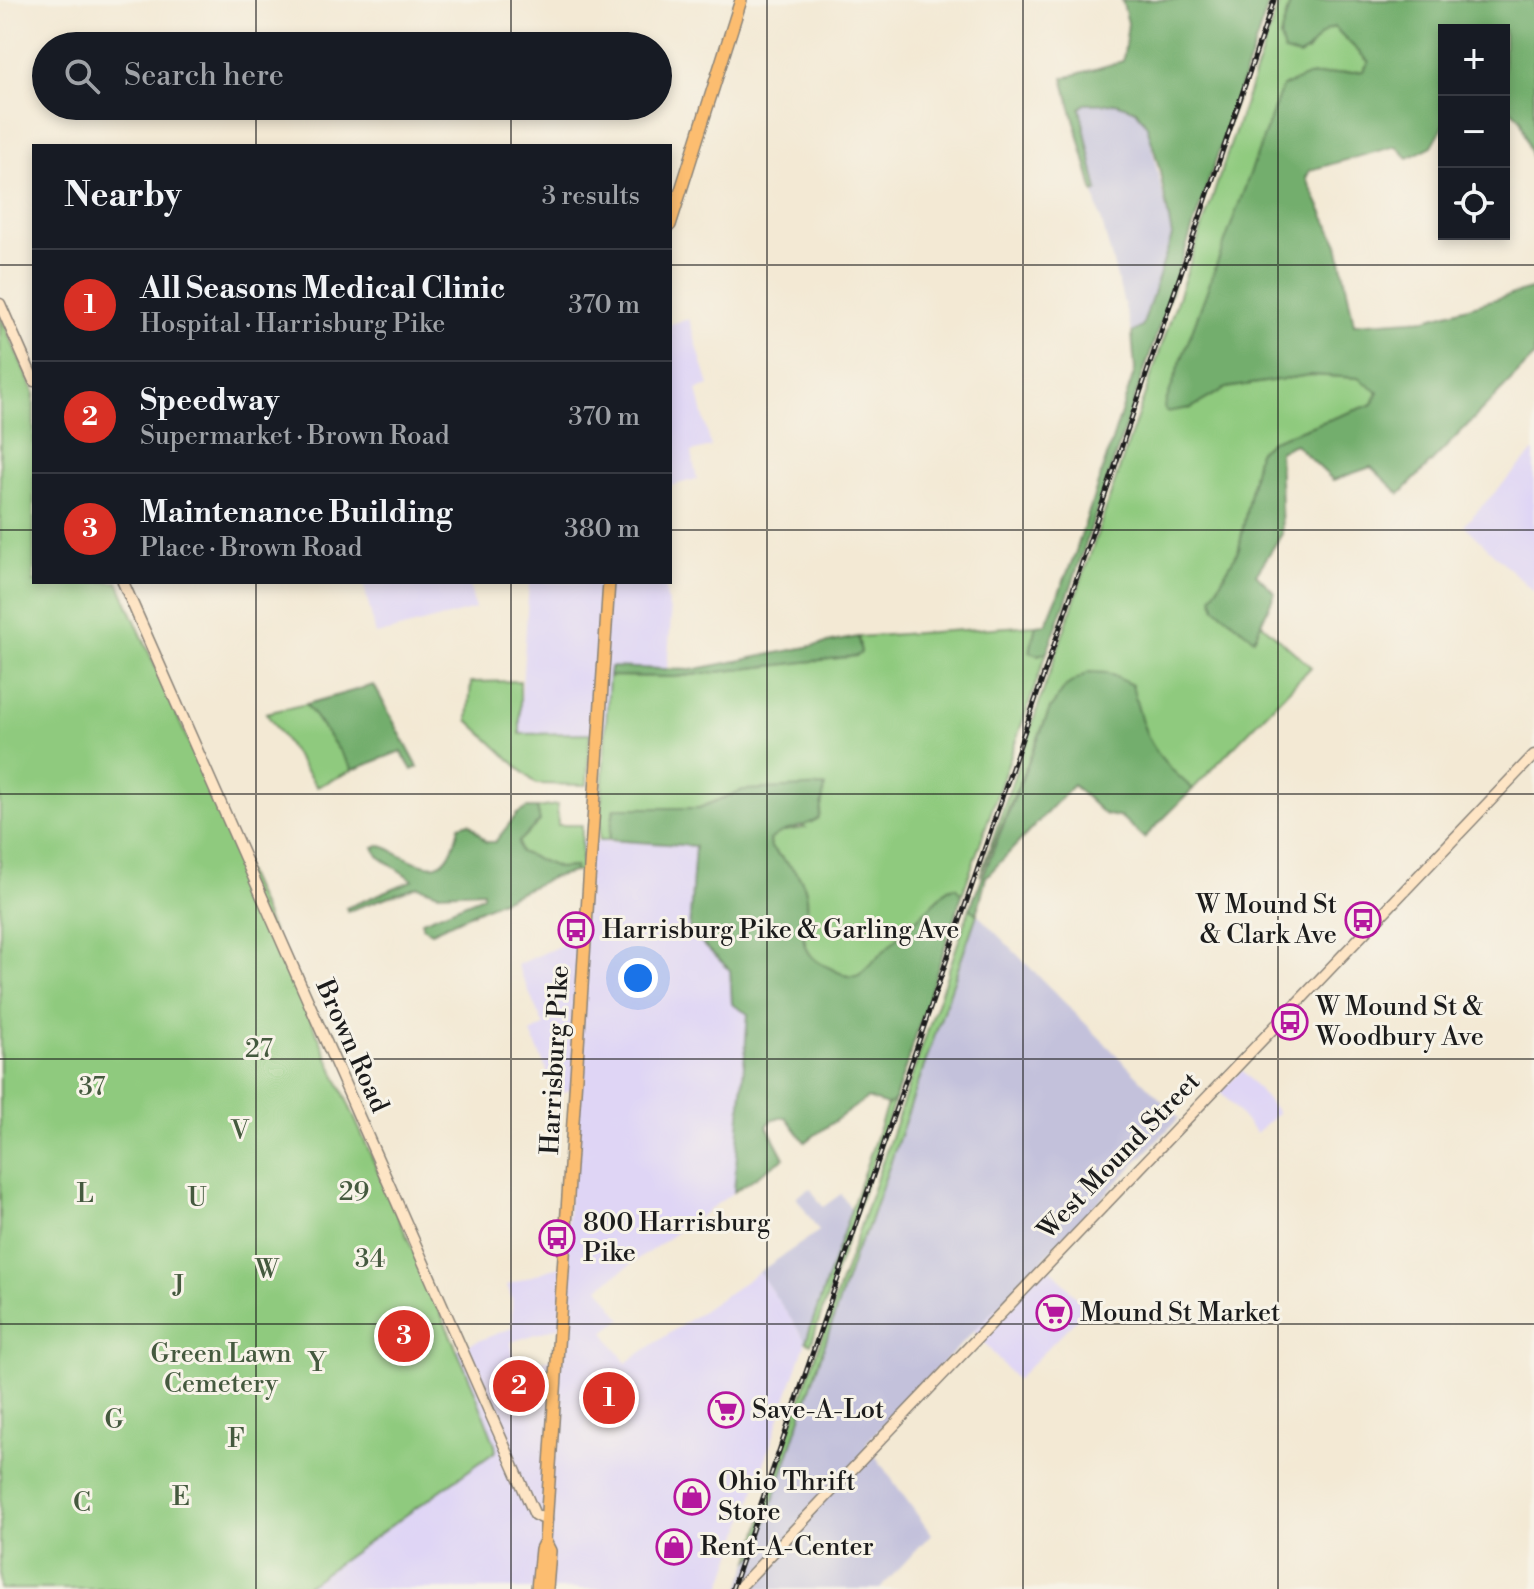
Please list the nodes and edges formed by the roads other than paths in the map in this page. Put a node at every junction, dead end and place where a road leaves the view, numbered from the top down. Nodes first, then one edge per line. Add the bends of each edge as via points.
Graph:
1 (741, 0) edge
2 (672, 219) edge
3 (0, 304) edge
4 (32, 376) edge
5 (124, 584) edge
6 (609, 584) edge
7 (1534, 755) edge
8 (547, 1520) junction
9 (545, 1541) junction
10 (537, 1589) edge
11 (547, 1589) edge
12 (738, 1589) edge

1 - 2 main road
3 - 4 street
5 - 8 street, Brown Road via 535,1515
6 - 8 main road, Harrisburg Pike
7 - 12 street, West Mound Street
8 - 9 main road, Harrisburg Pike
9 - 10 main road, Harrisburg Pike
9 - 11 main road, Harrisburg Pike via 550,1551

